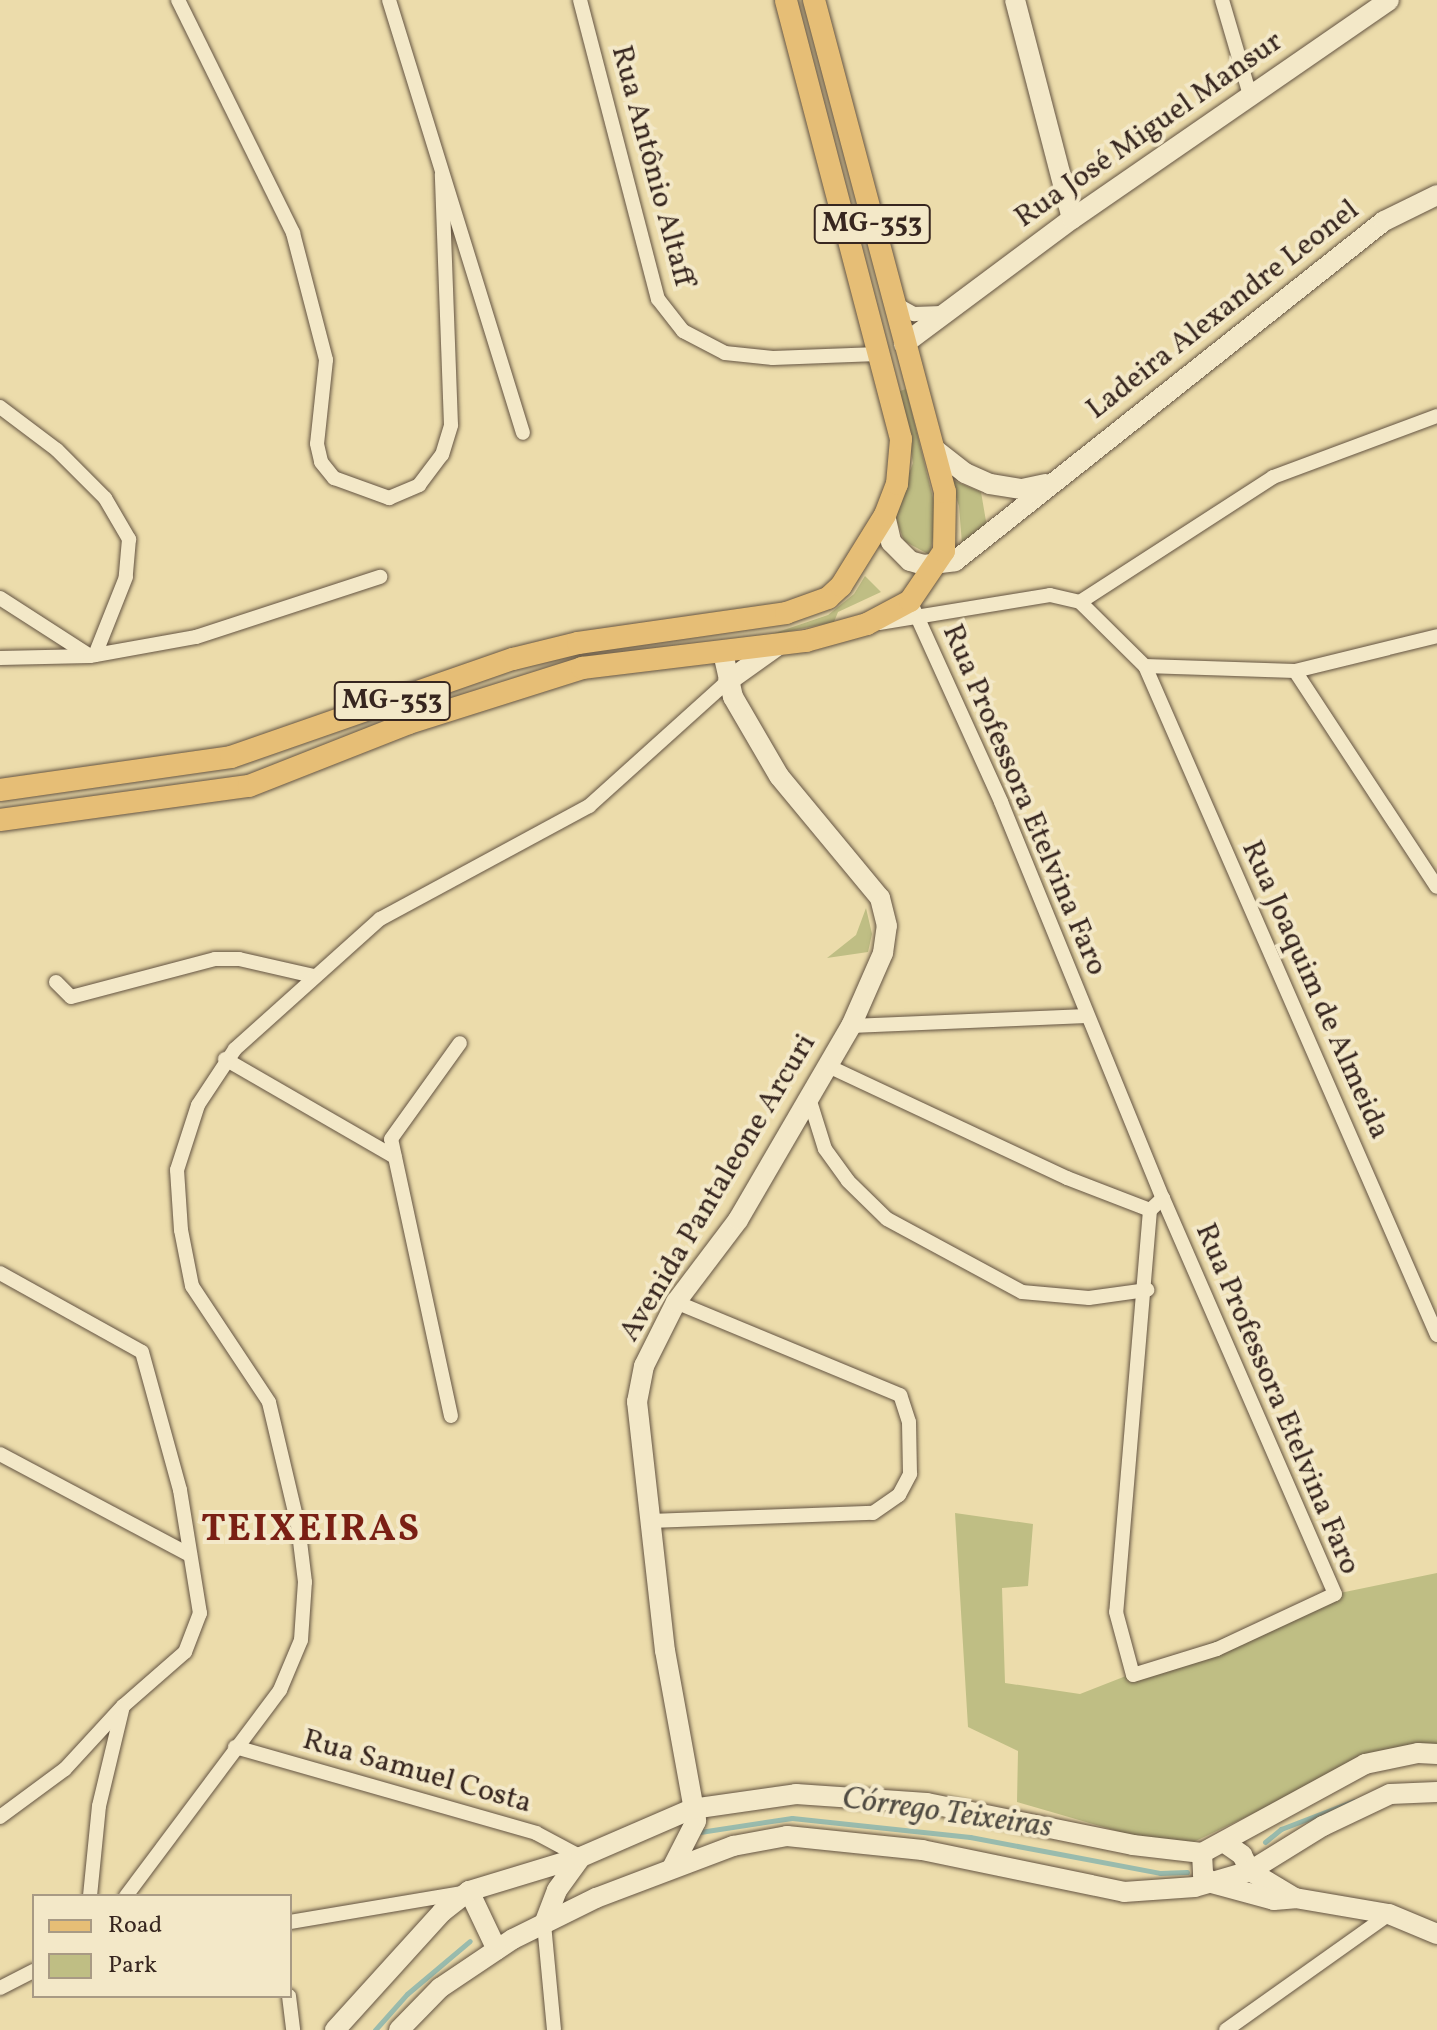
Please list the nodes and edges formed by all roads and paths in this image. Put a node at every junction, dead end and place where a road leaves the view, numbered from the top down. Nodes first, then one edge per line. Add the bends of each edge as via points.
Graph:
1 (178, 0) edge
2 (389, 0) edge
3 (580, 0) edge
4 (786, 0) edge
5 (814, 0) edge
6 (1015, 0) edge
7 (1222, 0) edge
8 (1389, 0) edge
9 (1250, 95) junction
10 (442, 174) junction
11 (1437, 195) edge
12 (1072, 219) junction
13 (893, 301) junction
14 (947, 312) junction
15 (904, 344) junction
16 (878, 354) junction
17 (0, 407) edge
18 (1437, 416) edge
19 (523, 433) dead end
20 (933, 448) junction
21 (1053, 482) junction
22 (880, 524) junction
23 (938, 565) junction
24 (380, 577) dead end
25 (0, 598) edge
26 (1080, 602) junction
27 (914, 610) junction
28 (1437, 636) edge
29 (777, 646) junction
30 (723, 653) junction
31 (92, 656) junction
32 (0, 658) edge
33 (1145, 666) junction
34 (1295, 671) junction
35 (728, 681) junction
36 (0, 790) edge
37 (0, 820) edge
38 (1437, 887) edge
39 (314, 976) junction
40 (56, 982) dead end
41 (1087, 1016) junction
42 (851, 1026) junction
43 (460, 1043) dead end
44 (225, 1059) junction
45 (828, 1066) junction
46 (809, 1098) junction
47 (395, 1157) junction
48 (1163, 1198) junction
49 (1150, 1210) junction
50 (0, 1273) edge
51 (1147, 1290) junction
52 (676, 1302) junction
53 (1437, 1335) edge
54 (451, 1416) dead end
55 (0, 1454) edge
56 (650, 1521) junction
57 (190, 1555) junction
58 (123, 1706) junction
59 (235, 1747) junction
60 (1437, 1754) edge
61 (1437, 1792) edge
62 (692, 1809) junction
63 (0, 1817) edge
64 (1225, 1843) junction
65 (1202, 1853) junction
66 (581, 1857) junction
67 (673, 1866) junction
68 (1250, 1871) junction
69 (1212, 1883) junction
70 (469, 1891) junction
71 (90, 1894) edge
72 (127, 1894) edge
73 (1295, 1898) junction
74 (1389, 1914) junction
75 (292, 1922) edge
76 (544, 1924) junction
77 (1437, 1934) edge
78 (497, 1950) junction
79 (32, 1972) edge
80 (0, 1988) edge
81 (289, 1998) edge
82 (293, 2030) edge
83 (335, 2030) edge
84 (399, 2030) edge
85 (554, 2030) edge
86 (1226, 2030) edge

1 - 10 street via 293,233 326,360 317,444 321,462 334,478 389,498 419,485 442,455 451,425
2 - 10 street
3 - 16 street, Rua Antônio Altaff via 658,299 683,331 725,353 773,358
4 - 16 main road, MG-353
5 - 13 main road, MG-353
6 - 12 street
7 - 9 street
8 - 9 street, Rua José Miguel Mansur
9 - 12 street, Rua José Miguel Mansur
10 - 19 street
11 - 21 street, Ladeira Alexandre Leonel via 1384,221
12 - 14 street, Rua José Miguel Mansur
13 - 14 street via 914,314
13 - 15 main road, MG-353
14 - 15 street, Rua José Miguel Mansur
15 - 20 main road, MG-353
16 - 22 main road, MG-353 via 901,439 897,484
17 - 31 street via 57,450 105,498 129,539 126,577
18 - 26 street via 1273,477
20 - 21 street, Ladeira Alexandre Leonel via 965,473 997,486 1022,489
20 - 23 main road, MG-353 via 945,492 947,534
21 - 23 street, Ladeira Alexandre Leonel via 955,561
22 - 23 street via 899,553 924,565
22 - 30 main road via 875,546 836,603 807,620 735,635 726,641
22 - 36 main road, MG-353 via 847,578 812,606 578,643 513,659 231,757
23 - 27 main road, MG-353
24 - 31 street via 196,637
25 - 31 street
26 - 27 street via 1050,595
26 - 33 street
27 - 29 main road, MG-353
27 - 41 street, Rua Professora Etelvina Faro via 1001,802
28 - 34 street
29 - 30 main road, MG-353
29 - 35 street
30 - 35 street, Avenida Pantaleone Arcuri
30 - 37 main road, MG-353 via 582,668 409,723 249,786
31 - 32 street
33 - 34 street
33 - 53 street, Rua Joaquim de Almeida
34 - 38 street
35 - 39 street via 589,806 380,919
35 - 42 street, Avenida Pantaleone Arcuri via 779,776 880,898 887,926 883,953
39 - 40 street via 239,959 215,959 71,997
39 - 44 street
41 - 42 street
41 - 48 street, Rua Professora Etelvina Faro
42 - 45 street, Avenida Pantaleone Arcuri
43 - 47 street via 391,1139
44 - 47 street
44 - 59 street via 198,1105 177,1170 181,1230 192,1286 269,1402 298,1525 305,1582 296,1653 280,1690
45 - 46 street, Avenida Pantaleone Arcuri
45 - 49 street via 1067,1178
46 - 51 street via 825,1149 887,1219 1022,1292 1089,1298
46 - 52 street, Avenida Pantaleone Arcuri via 738,1220
47 - 54 street
48 - 49 street, Rua Professora Etelvina Faro
48 - 51 street, Rua Professora Etelvina Faro via 1335,1594 1217,1649 1133,1675 1116,1612
49 - 51 street, Rua Professora Etelvina Faro
50 - 57 street via 142,1352 164,1423
52 - 56 street, Avenida Pantaleone Arcuri via 644,1366 637,1402
52 - 56 street via 900,1395 912,1449 910,1474 899,1495 873,1513
55 - 57 street
56 - 62 street, Avenida Pantaleone Arcuri
57 - 58 street via 200,1613 185,1652
58 - 63 street via 65,1769
58 - 71 street via 99,1806
59 - 66 street, Rua Samuel Costa via 536,1833
59 - 72 street
60 - 64 street via 1365,1764
61 - 68 street via 1390,1794 1323,1826
62 - 65 street via 796,1794 927,1803 1133,1845
62 - 66 street
62 - 67 street via 696,1821
64 - 65 street
64 - 68 street via 1242,1855
65 - 69 street via 1203,1875
66 - 70 street
66 - 76 street via 557,1890
67 - 69 street via 733,1846 787,1836 922,1850 1124,1892
67 - 76 street
68 - 69 street
68 - 73 street
69 - 73 street via 1274,1900
70 - 75 street
70 - 78 street
70 - 83 street via 442,1912
73 - 74 street
74 - 77 street
74 - 86 street
76 - 78 street
76 - 85 street
78 - 84 street via 440,1988
79 - 80 street
81 - 82 street

